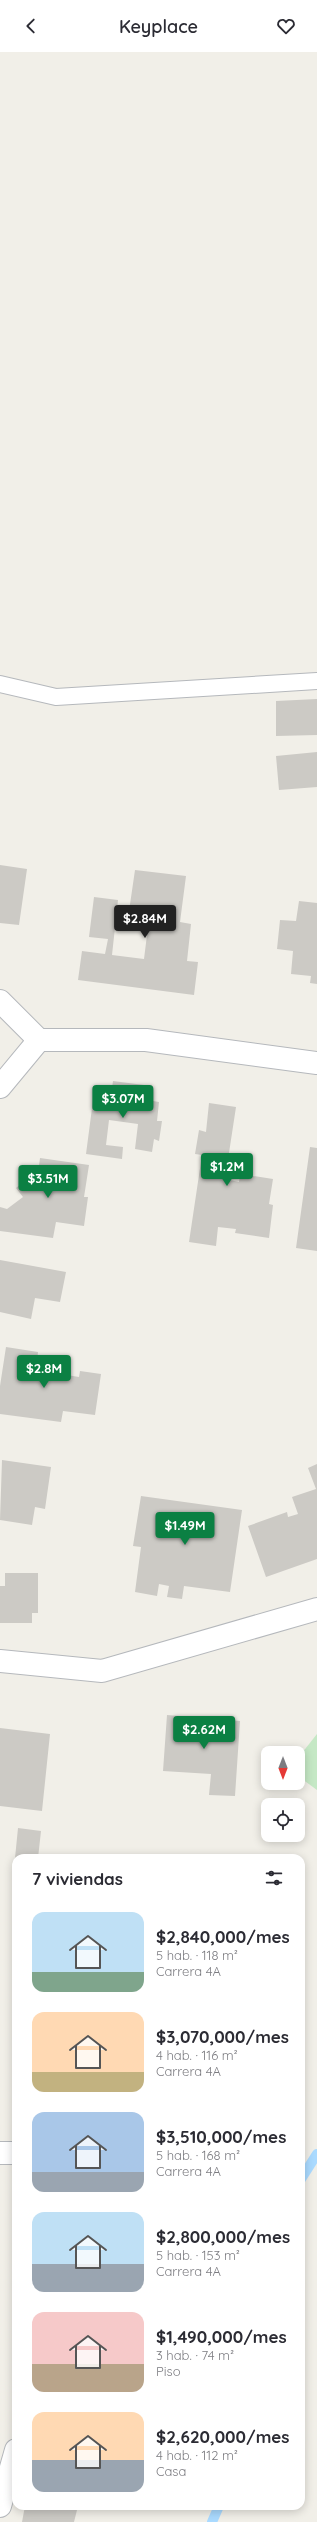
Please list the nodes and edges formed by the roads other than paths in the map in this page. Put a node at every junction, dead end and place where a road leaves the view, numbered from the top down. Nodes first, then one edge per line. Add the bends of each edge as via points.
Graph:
1 (317, 681) edge
2 (0, 684) edge
3 (0, 1001) edge
4 (39, 1040) junction
5 (317, 1063) edge
6 (0, 1087) edge
7 (317, 1608) edge
8 (0, 1661) edge
9 (0, 2153) edge
10 (12, 2153) edge
11 (12, 2464) edge
12 (0, 2506) edge

1 - 2 lane via 56,696
3 - 4 street
4 - 5 street via 146,1040
4 - 6 street
7 - 8 street via 102,1671
9 - 10 street
11 - 12 street

